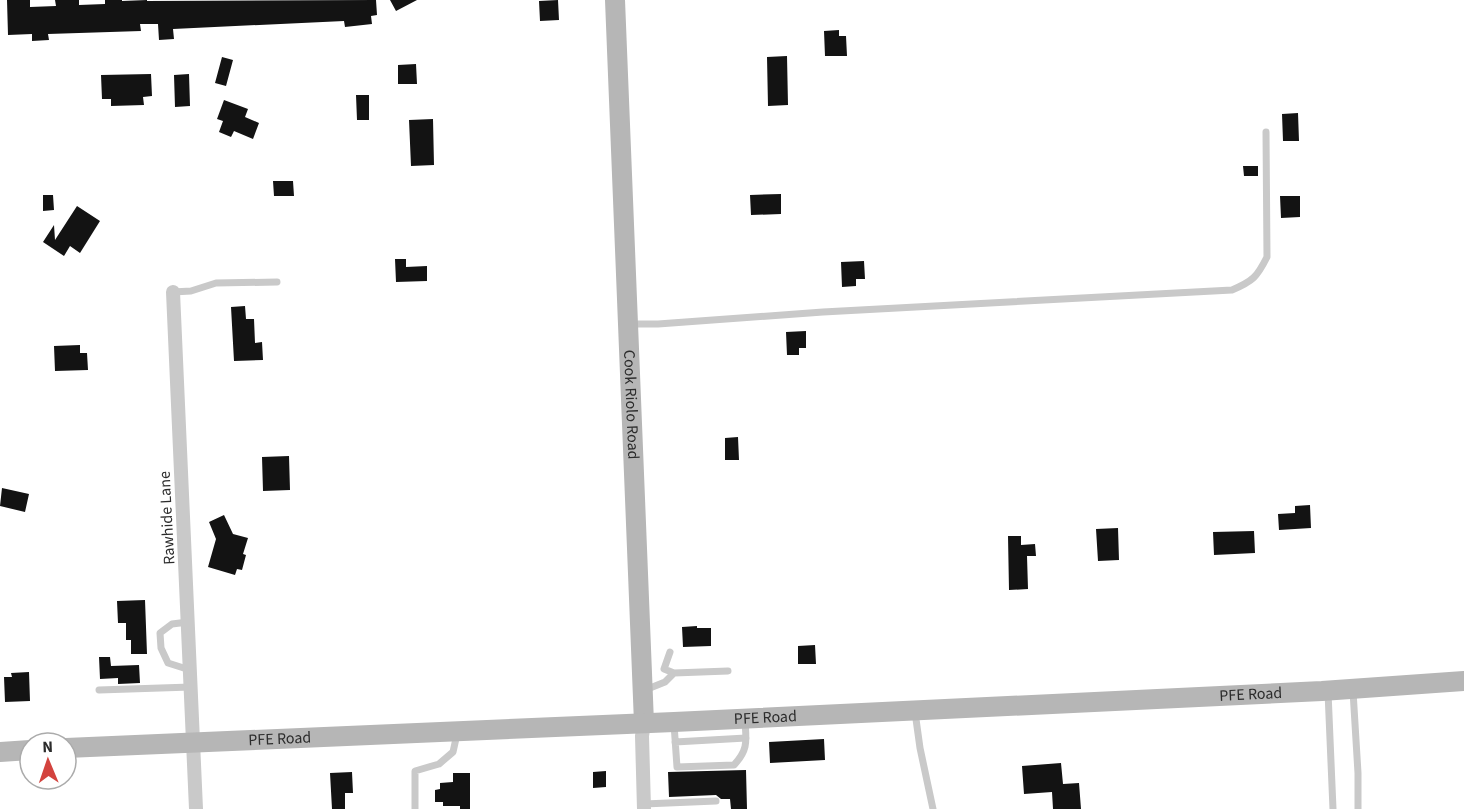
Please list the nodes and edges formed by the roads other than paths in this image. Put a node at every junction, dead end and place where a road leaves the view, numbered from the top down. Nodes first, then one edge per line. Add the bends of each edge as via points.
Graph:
1 (615, 0) edge
2 (1266, 132) dead end
3 (277, 282) dead end
4 (173, 292) joint
5 (628, 324) junction
6 (188, 622) junction
7 (670, 652) dead end
8 (190, 670) junction
9 (728, 671) dead end
10 (674, 673) junction
11 (1464, 681) edge
12 (191, 687) junction
13 (1353, 688) junction
14 (99, 690) dead end
15 (1328, 690) junction
16 (643, 691) junction
17 (915, 710) junction
18 (745, 718) junction
19 (674, 722) junction
20 (644, 723) junction
21 (458, 732) junction
22 (746, 738) junction
23 (675, 742) junction
24 (193, 743) junction
25 (78, 748) edge
26 (18, 751) edge
27 (0, 752) edge
28 (716, 801) dead end
29 (644, 806) edge
30 (693, 806) edge
31 (196, 809) edge
32 (415, 809) edge
33 (933, 809) edge
34 (1334, 809) edge
35 (1358, 809) edge

1 - 5 main road, Cook Riolo Road
2 - 5 lane via 1267,257 1259,274 1232,290
3 - 4 lane via 216,283
4 - 6 street, Rawhide Lane
5 - 16 main road, Cook Riolo Road
6 - 8 street, Rawhide Lane
6 - 8 lane via 171,624 160,633 168,663
7 - 10 lane via 664,669
8 - 12 street, Rawhide Lane
9 - 10 lane
10 - 16 lane via 665,682
11 - 13 main road, PFE Road
12 - 14 lane
12 - 24 street, Rawhide Lane
13 - 15 main road, PFE Road
13 - 35 lane
15 - 17 main road, PFE Road
15 - 34 lane
16 - 20 main road, Cook Riolo Road
17 - 18 main road, PFE Road
17 - 33 lane
18 - 19 main road, PFE Road
18 - 22 lane
19 - 20 main road, PFE Road
19 - 23 lane
20 - 21 main road, PFE Road
20 - 29 street, Cook Riolo Road
21 - 24 main road, PFE Road
21 - 32 lane via 453,752 439,764 415,771
22 - 23 lane
22 - 23 lane via 743,756 734,765 677,767
24 - 25 main road, PFE Road
24 - 31 street, Rawhide Lane
26 - 27 main road
28 - 30 lane
29 - 30 lane

